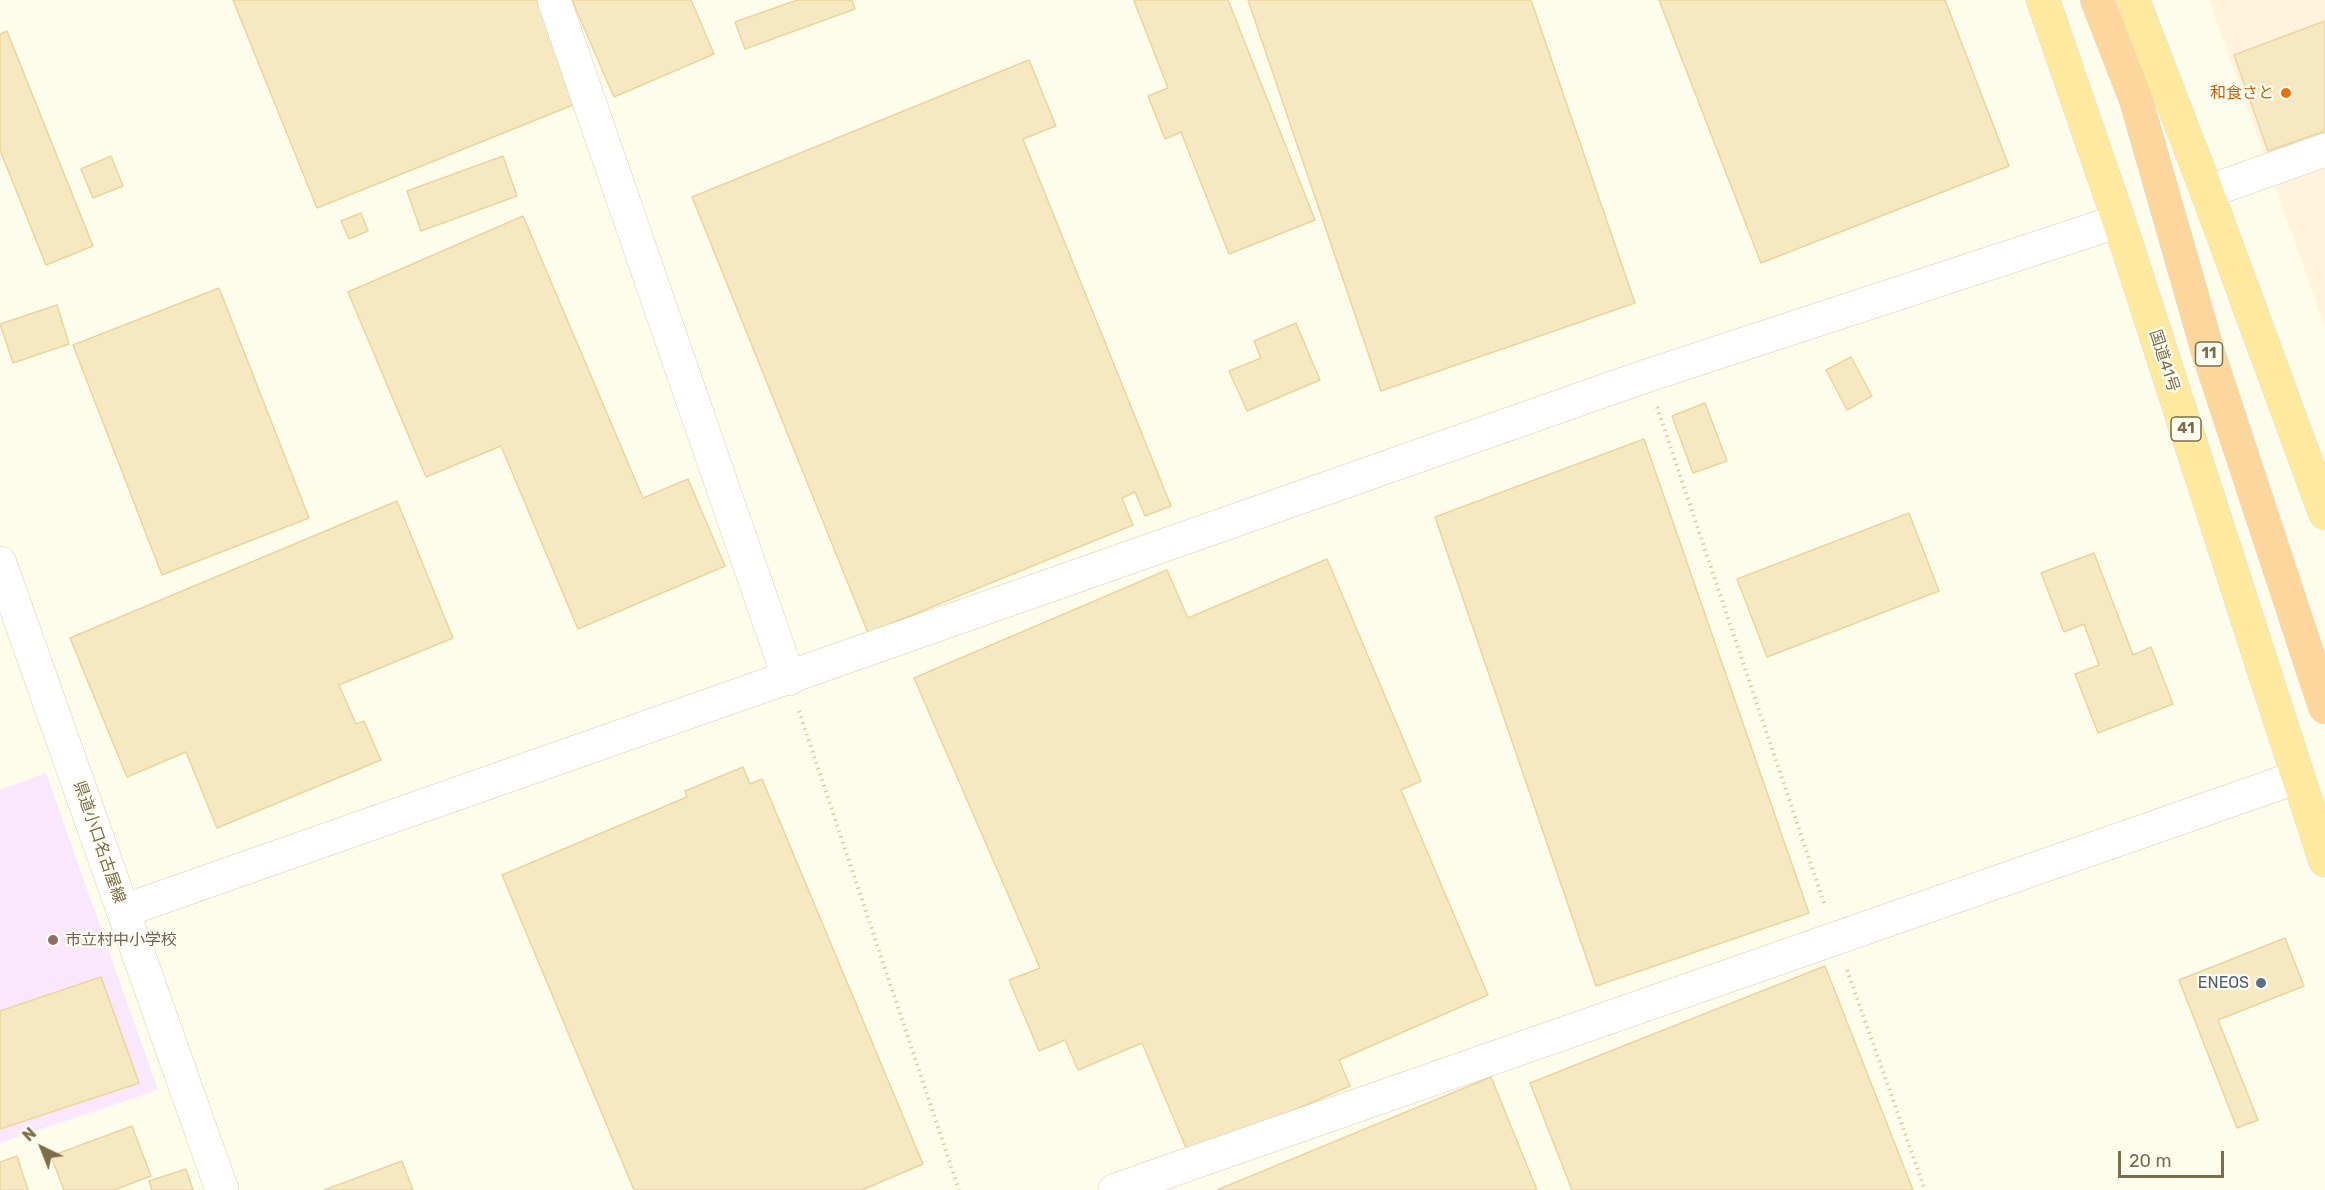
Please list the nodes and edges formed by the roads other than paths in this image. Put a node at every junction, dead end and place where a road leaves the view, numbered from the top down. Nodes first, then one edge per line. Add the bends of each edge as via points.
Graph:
1 (554, 0) edge
2 (2043, 0) edge
3 (2097, 0) edge
4 (2133, 0) edge
5 (2325, 150) edge
6 (2207, 192) junction
7 (2119, 221) junction
8 (2325, 513) edge
9 (0, 563) edge
10 (789, 679) junction
11 (2325, 706) edge
12 (2298, 777) junction
13 (2325, 860) edge
14 (123, 911) junction
15 (222, 1190) edge
16 (1115, 1190) edge

1 - 10 street
2 - 7 highway, 国道41号 / 41
3 - 11 highway, 11 via 2136,100 2208,352
4 - 6 highway
5 - 6 street
6 - 8 highway
7 - 10 street via 1646,376
7 - 12 highway, 国道41号 / 41
9 - 14 street, 県道小口名古屋線
10 - 14 street
12 - 13 highway, 国道41号 / 41
12 - 16 street
14 - 15 street, 県道小口名古屋線

